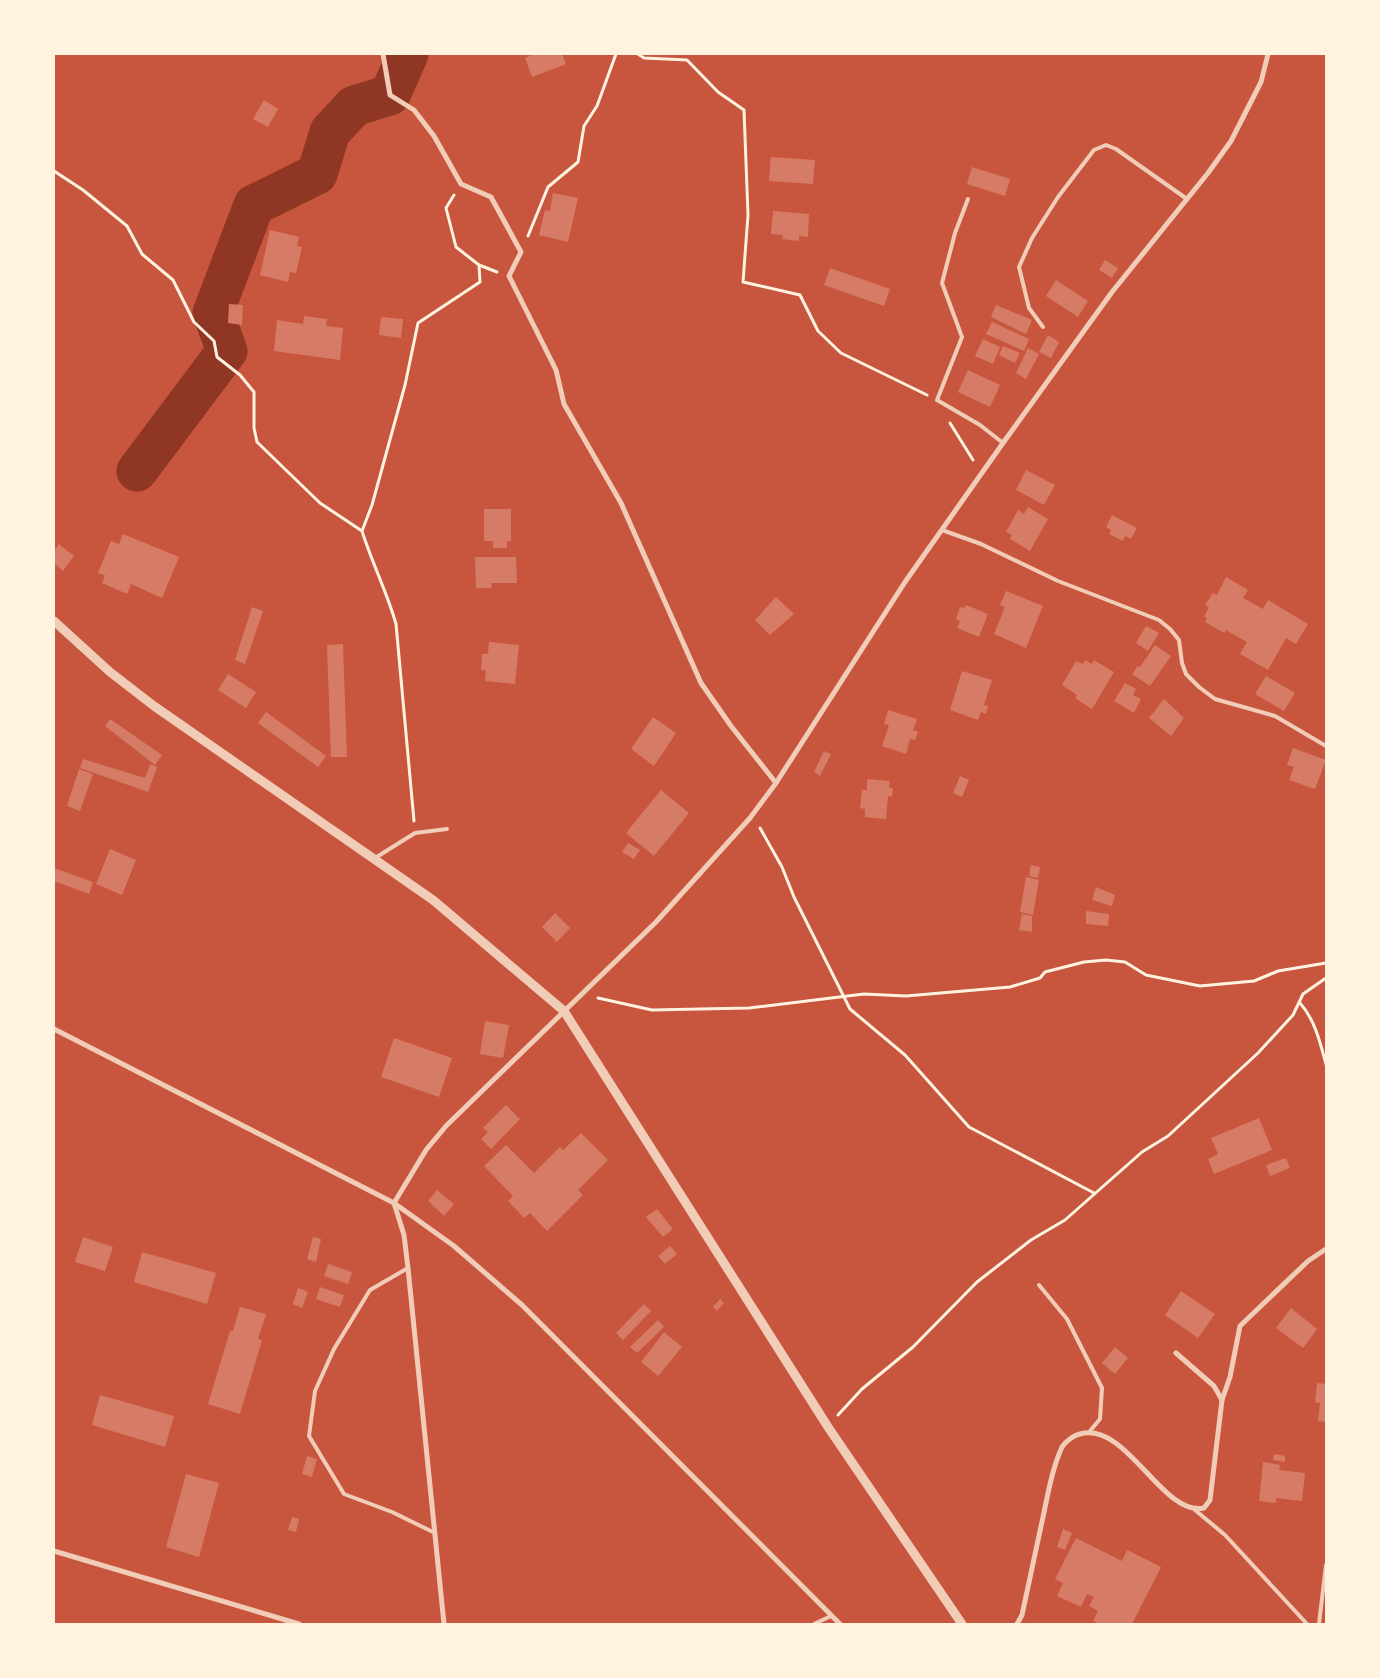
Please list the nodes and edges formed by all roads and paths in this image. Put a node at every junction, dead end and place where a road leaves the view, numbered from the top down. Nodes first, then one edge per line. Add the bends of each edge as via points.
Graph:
1 (383, 54) edge
2 (616, 54) edge
3 (638, 54) edge
4 (1268, 54) edge
5 (54, 170) edge
6 (461, 184) junction
7 (968, 199) dead end
8 (1187, 199) junction
9 (521, 252) junction
10 (480, 265) junction
11 (509, 276) junction
12 (1043, 327) dead end
13 (938, 400) junction
14 (1003, 443) junction
15 (983, 473) junction
16 (942, 530) junction
17 (362, 531) junction
18 (54, 621) edge
19 (1326, 746) edge
20 (776, 783) junction
21 (750, 818) junction
22 (447, 829) dead end
23 (415, 833) junction
24 (375, 858) junction
25 (1326, 963) edge
26 (1326, 978) edge
27 (582, 996) junction
28 (843, 996) junction
29 (1300, 1002) junction
30 (564, 1011) junction
31 (54, 1030) edge
32 (1326, 1064) edge
33 (1094, 1193) junction
34 (394, 1202) junction
35 (1326, 1250) edge
36 (408, 1268) junction
37 (1040, 1285) dead end
38 (1176, 1353) dead end
39 (1222, 1400) junction
40 (828, 1427) junction
41 (1090, 1431) junction
42 (1195, 1510) junction
43 (435, 1533) junction
44 (54, 1551) edge
45 (1326, 1565) edge
46 (831, 1616) junction
47 (300, 1624) edge
48 (444, 1624) edge
49 (814, 1624) edge
50 (840, 1624) edge
51 (962, 1624) edge
52 (1017, 1624) edge
53 (1307, 1624) edge
54 (1319, 1624) edge

1 - 6 street via 390,95 414,110 434,136
2 - 9 path via 597,106 584,126 578,162 548,187
3 - 13 path via 644,58 687,60 718,92 744,110 748,215 743,282 800,295 818,331 840,353
4 - 8 street via 1261,82 1231,140
5 - 17 path via 126,226 142,254 173,280 194,322 214,341 217,357 240,375 254,392 257,442 320,503
6 - 9 street via 491,197
6 - 10 path via 446,208 456,247
7 - 13 lane via 942,284 962,338
8 - 12 lane via 1116,149 1106,145 1094,150 1058,197 1018,267 1029,308
8 - 14 street via 1112,292
9 - 11 street
10 - 11 path
10 - 17 path via 480,282 418,323 405,384
11 - 20 street via 556,370 564,404 621,503 702,683
13 - 14 lane
13 - 15 path via 965,450
14 - 15 street
15 - 16 street
16 - 19 lane via 1158,620 1179,640 1186,674 1199,687 1215,699 1275,716
16 - 20 street
17 - 23 path via 396,624
18 - 24 street via 110,672 154,706
20 - 21 street
21 - 27 street via 656,922
21 - 28 path via 759,826 782,867
22 - 23 lane
23 - 24 lane
24 - 30 street via 433,900
25 - 28 path via 1278,971 1254,981 1200,986 1146,975 1125,962 1106,960 1045,972 1040,978 1010,987 906,996
26 - 29 path via 1303,994
27 - 28 path via 652,1010 749,1008
27 - 30 street
28 - 33 path via 850,1009 906,1055 969,1127
29 - 32 path via 1319,1035
29 - 33 path via 1293,1015 1258,1053 1175,1130 1142,1152
30 - 34 street via 446,1126 426,1150
30 - 40 street
31 - 34 street
33 - 40 path via 1065,1220 1031,1240 976,1282 913,1347 862,1389
34 - 36 street via 404,1235
34 - 46 street via 454,1246 522,1305
35 - 39 street via 1308,1261 1240,1326
36 - 43 street
36 - 43 lane via 370,1290 334,1349 315,1391 309,1436 344,1494
37 - 41 lane via 1067,1320 1102,1388 1100,1419
38 - 39 street via 1214,1386
39 - 42 street via 1210,1500 1204,1508
40 - 51 street
41 - 42 street via 1115,1443 1179,1503
41 - 52 street via 1076,1435 1063,1445 1050,1484 1022,1615
42 - 53 lane via 1225,1535
43 - 48 street
44 - 47 street
45 - 54 lane
46 - 49 lane
46 - 50 street

